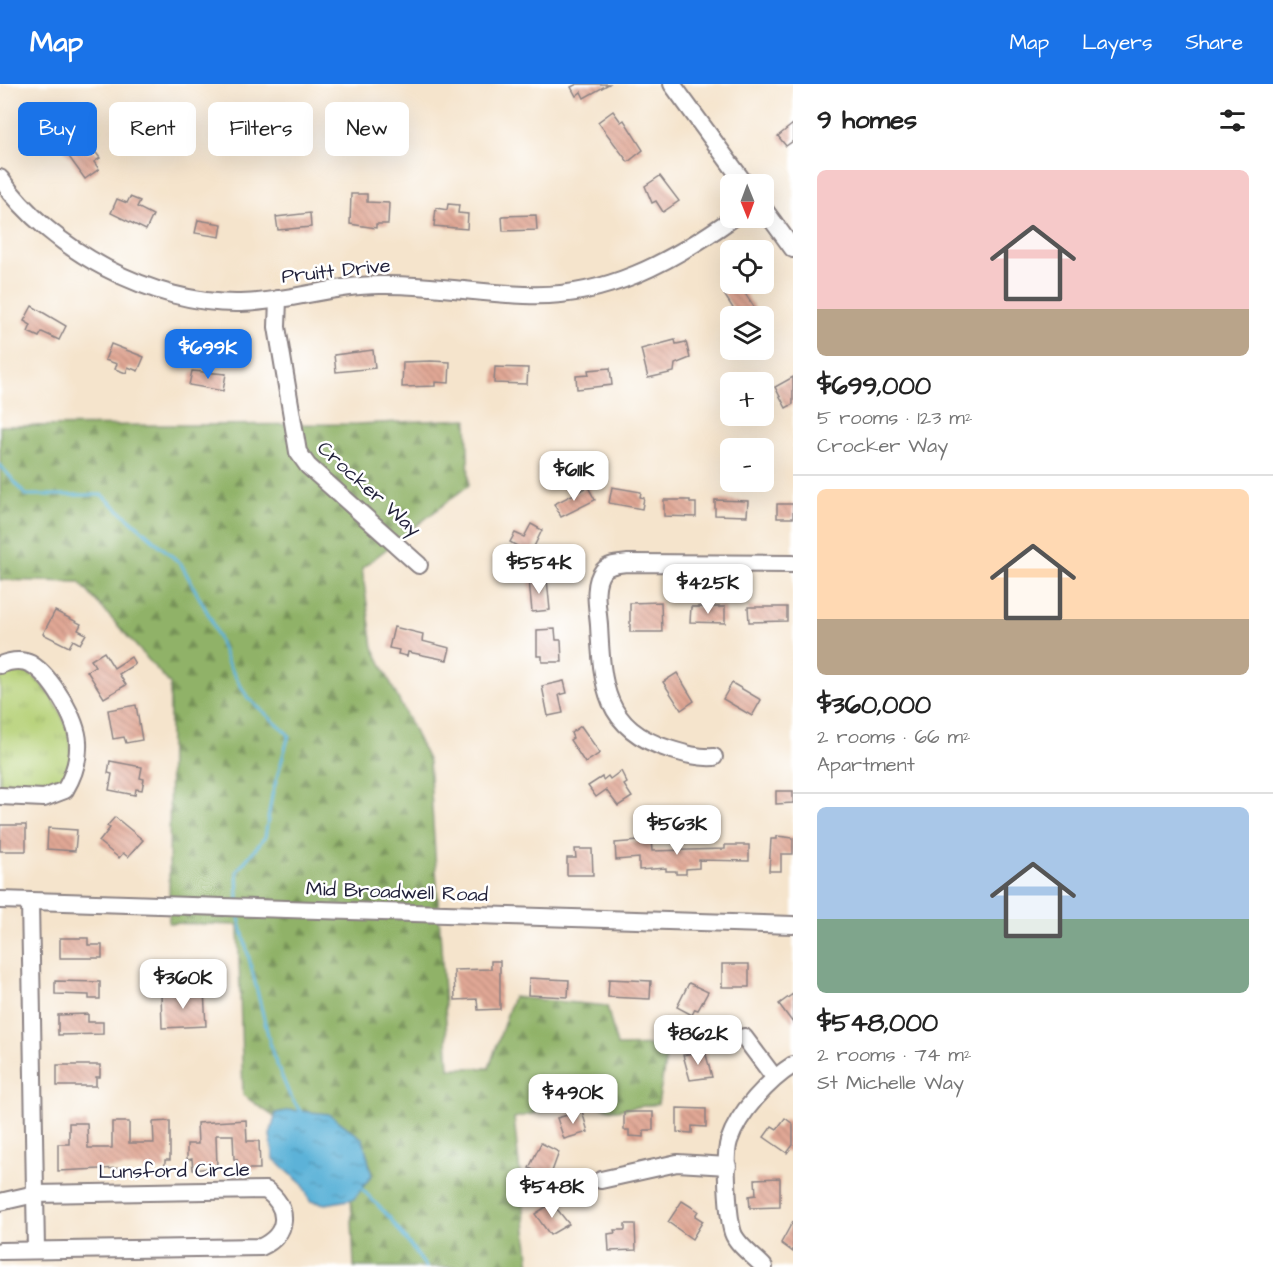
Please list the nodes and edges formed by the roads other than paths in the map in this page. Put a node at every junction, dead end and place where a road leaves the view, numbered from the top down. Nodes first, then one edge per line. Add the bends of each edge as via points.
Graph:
1 (672, 84) edge
2 (738, 174) edge
3 (0, 178) edge
4 (774, 223) edge
5 (720, 227) edge
6 (793, 249) edge
7 (278, 299) junction
8 (793, 564) edge
9 (419, 565) dead end
10 (0, 665) edge
11 (714, 757) dead end
12 (0, 796) edge
13 (0, 900) edge
14 (30, 901) junction
15 (793, 924) edge
16 (744, 1037) dead end
17 (793, 1065) edge
18 (774, 1077) junction
19 (728, 1166) junction
20 (602, 1180) dead end
21 (35, 1194) junction
22 (0, 1202) edge
23 (36, 1250) junction
24 (0, 1251) edge
25 (764, 1267) edge

1 - 2 street
3 - 7 street, Pruitt Drive via 32,217 60,239 148,288 212,303
4 - 6 street
5 - 7 street, Pruitt Drive via 671,260 591,289 526,296 378,285
7 - 9 street, Crocker Way via 277,327 298,452 308,466
8 - 11 street via 628,563 610,566 601,573 597,590 602,674 614,711 642,739 699,758
10 - 12 street via 20,661 40,672 68,709 78,742 76,769 65,790 44,798
13 - 14 street, Mid Broadwell Road
14 - 15 street, Mid Broadwell Road
14 - 21 street
16 - 18 street
17 - 18 street
18 - 19 street via 728,1142
19 - 20 street via 677,1163
19 - 25 street via 733,1235
21 - 22 street, Lunsford Circle
21 - 23 street
21 - 23 street, Lunsford Circle via 266,1190 278,1199 283,1212 283,1226 272,1242 261,1247
23 - 24 street, Lunsford Circle

